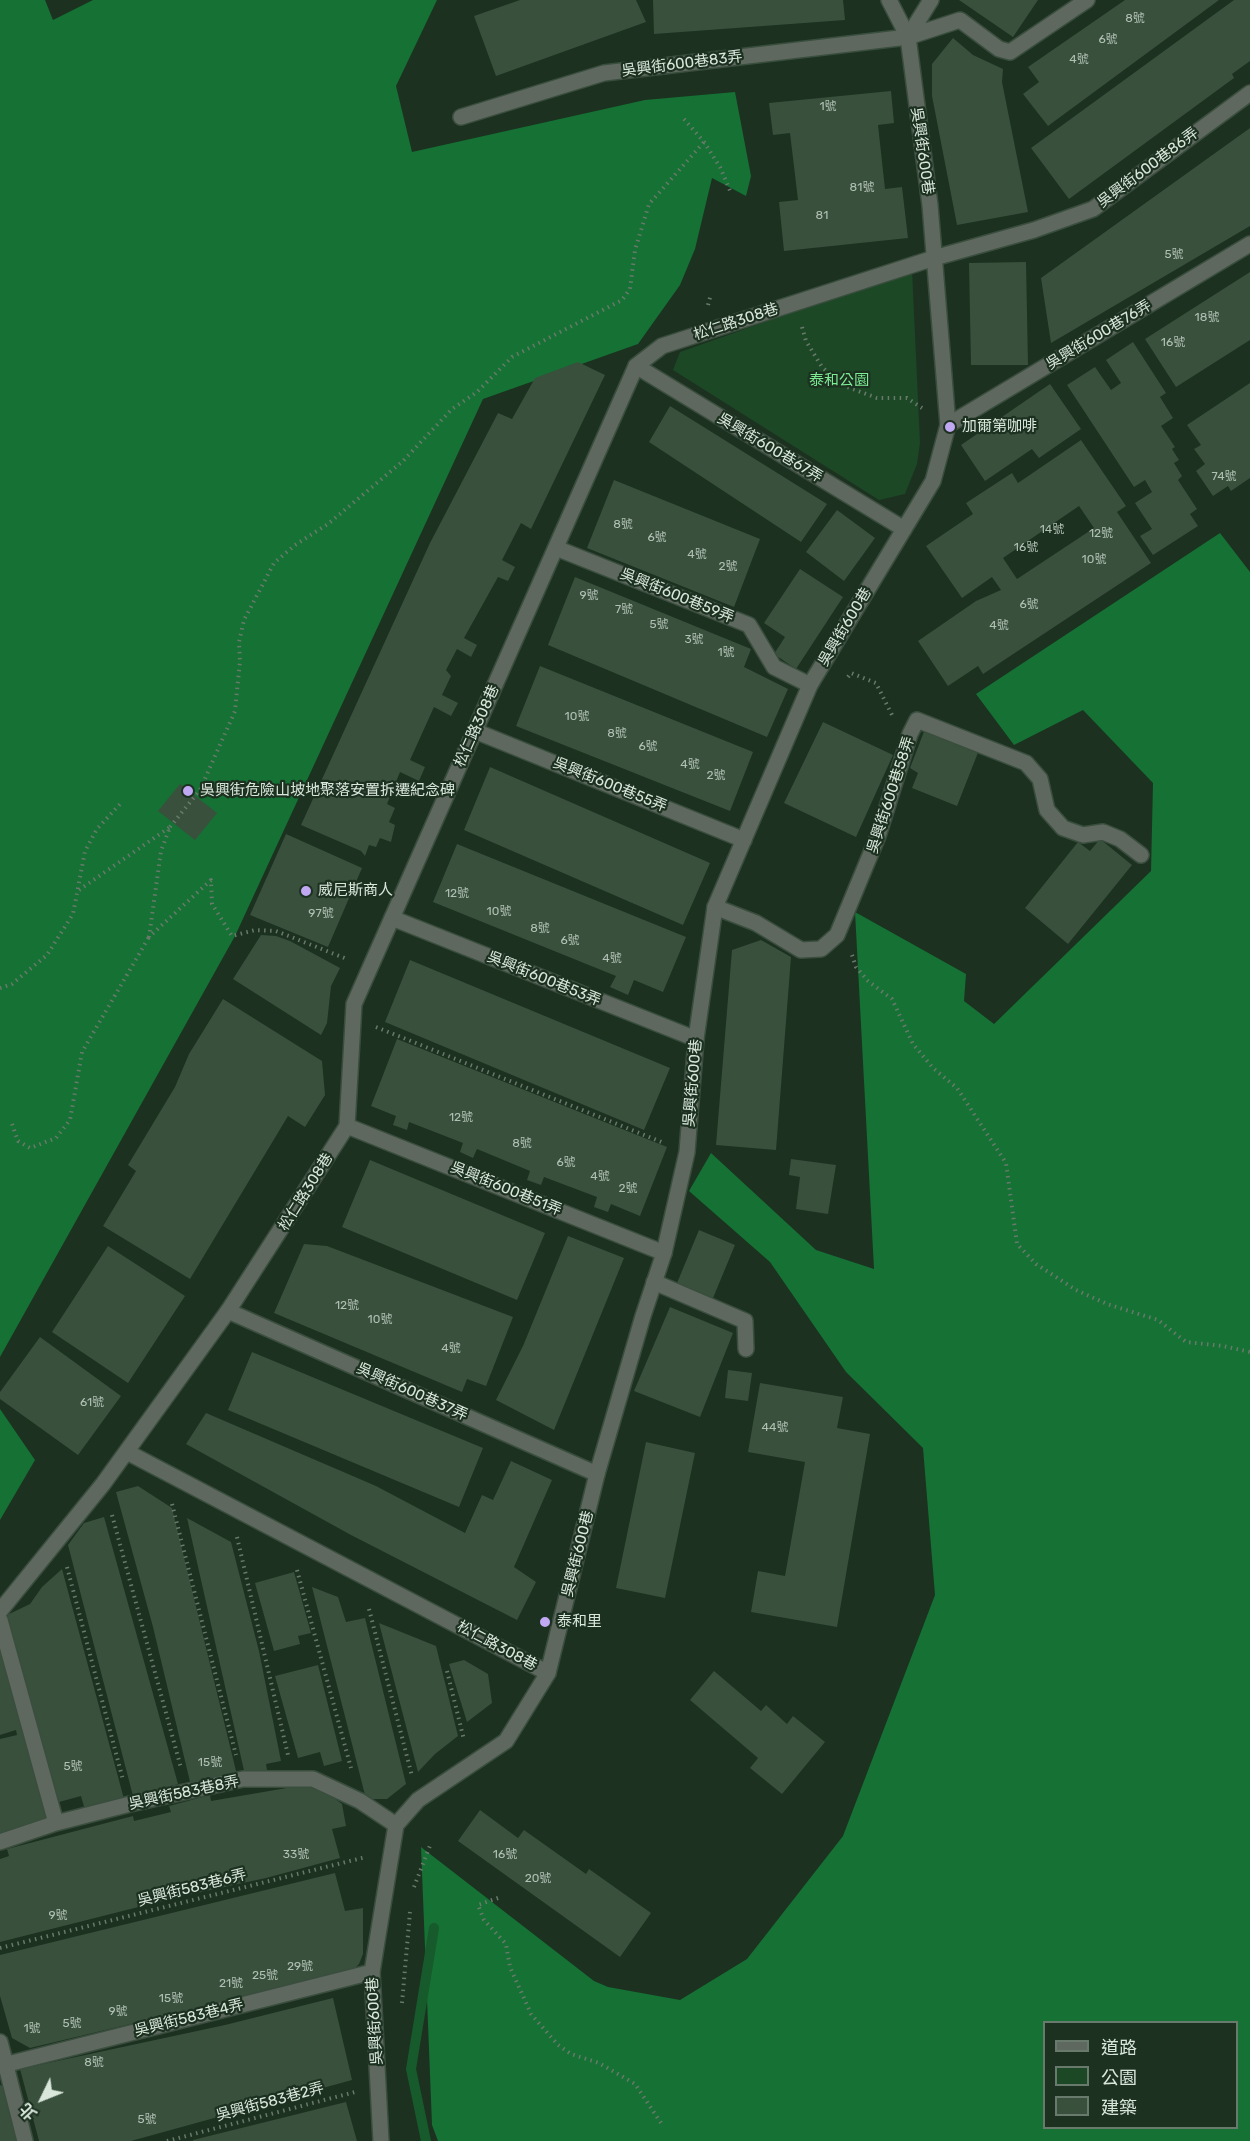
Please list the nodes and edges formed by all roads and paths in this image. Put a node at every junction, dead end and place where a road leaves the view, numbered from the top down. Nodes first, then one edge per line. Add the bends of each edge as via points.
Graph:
1 (890, 0) edge
2 (931, 0) edge
3 (1087, 0) edge
4 (908, 37) junction
5 (1250, 93) edge
6 (460, 117) dead end
7 (684, 119) dead end
8 (704, 142) junction
9 (731, 193) dead end
10 (1250, 244) edge
11 (934, 258) junction
12 (796, 303) junction
13 (636, 366) junction
14 (948, 425) junction
15 (904, 529) junction
16 (556, 548) junction
17 (844, 682) dead end
18 (810, 685) junction
19 (475, 730) junction
20 (910, 734) junction
21 (120, 804) dead end
22 (170, 826) junction
23 (744, 840) junction
24 (1141, 855) dead end
25 (79, 890) junction
26 (716, 907) junction
27 (392, 918) junction
28 (149, 937) junction
29 (821, 949) junction
30 (327, 950) dead end
31 (0, 988) edge
32 (353, 1018) junction
33 (696, 1039) junction
34 (12, 1124) dead end
35 (347, 1125) junction
36 (687, 1152) junction
37 (664, 1253) junction
38 (654, 1282) junction
39 (228, 1311) junction
40 (746, 1349) dead end
41 (1250, 1352) edge
42 (127, 1452) junction
43 (163, 1471) junction
44 (597, 1474) junction
45 (103, 1484) junction
46 (229, 1506) junction
47 (287, 1536) junction
48 (60, 1539) junction
49 (360, 1575) junction
50 (0, 1611) edge
51 (0, 1620) edge
52 (447, 1671) dead end
53 (548, 1673) junction
54 (470, 1764) junction
55 (243, 1779) junction
56 (293, 1779) junction
57 (187, 1792) junction
58 (418, 1800) junction
59 (360, 1801) junction
60 (130, 1804) junction
61 (56, 1823) junction
62 (396, 1825) junction
63 (0, 1842) edge
64 (431, 1843) dead end
65 (390, 1851) junction
66 (412, 1891) dead end
67 (498, 1898) dead end
68 (411, 1903) dead end
69 (0, 1948) edge
70 (372, 1972) junction
71 (401, 2008) dead end
72 (0, 2042) edge
73 (3, 2065) edge
74 (379, 2086) junction
75 (663, 2126) dead end
76 (25, 2141) edge
77 (167, 2141) edge
78 (381, 2141) edge

1 - 4 street, 吳興街600巷
2 - 4 street
3 - 4 street, 吳興街600巷83弄 via 1010,52 999,49 960,20
4 - 6 street, 吳興街600巷83弄 via 604,74
4 - 11 street, 吳興街600巷
5 - 11 street, 吳興街600巷86弄 via 1093,209
7 - 8 path
8 - 9 path
8 - 22 path via 649,204 635,250 630,289 622,300 512,357 477,392 452,409 404,461 274,563 244,620 235,711 200,790
10 - 14 street, 吳興街600巷76弄
11 - 12 street, 松仁路308巷
11 - 14 street, 吳興街600巷
12 - 13 street, 松仁路308巷 via 662,346
12 - 14 path via 806,341 822,367 842,385 876,398 907,398
13 - 15 street, 吳興街600巷67弄
13 - 16 street, 松仁路308巷
14 - 15 street, 吳興街600巷 via 933,481
15 - 18 street, 吳興街600巷
16 - 18 street, 吳興街600巷59弄 via 749,625 774,667
16 - 19 street, 松仁路308巷
17 - 20 path via 851,673 876,683 899,730
18 - 23 street, 吳興街600巷
19 - 23 street, 吳興街600巷55弄
19 - 27 street, 松仁路308巷
20 - 24 street, 吳興街600巷58弄 via 918,720 1026,763 1040,779 1047,810 1063,828 1083,834 1103,832
20 - 29 street, 吳興街600巷58弄 via 861,879 837,935
21 - 25 path via 97,829 85,851
22 - 25 path
22 - 28 path via 161,851
23 - 26 street, 吳興街600巷
25 - 31 path via 73,914 46,955 12,984
26 - 29 street via 756,923 801,950
26 - 33 street, 吳興街600巷
27 - 32 street, 松仁路308巷 via 354,1004
27 - 33 street, 吳興街600巷53弄
28 - 30 path via 211,880 212,904 232,936 255,930 276,931
28 - 34 path via 81,1052 70,1120 56,1138 30,1148 18,1141
29 - 41 path via 827,961 850,949 856,967 892,999 913,1044 957,1088 1006,1163 1017,1244 1036,1264 1076,1290 1158,1320 1186,1342
32 - 35 street, 松仁路308巷
32 - 36 path
33 - 36 street, 吳興街600巷
35 - 37 street, 吳興街600巷51弄
35 - 39 street, 松仁路308巷
36 - 37 street, 吳興街600巷
37 - 38 street, 吳興街600巷
38 - 40 street via 745,1321
38 - 44 street, 吳興街600巷
39 - 42 street, 松仁路308巷
39 - 44 street, 吳興街600巷37弄
42 - 43 street, 松仁路308巷
42 - 45 street, 松仁路308巷
43 - 46 street, 松仁路308巷
43 - 55 path
44 - 53 street, 吳興街600巷
45 - 48 street, 松仁路308巷
45 - 57 path
46 - 47 street, 松仁路308巷
46 - 56 path
47 - 49 street, 松仁路308巷
47 - 59 path
48 - 50 street, 松仁路308巷
48 - 60 path
49 - 53 street, 松仁路308巷
49 - 58 path
51 - 61 street
52 - 54 path
53 - 54 street, 吳興街600巷 via 506,1741
54 - 58 street, 吳興街600巷
55 - 56 street, 吳興街583巷8弄
55 - 57 street, 吳興街583巷8弄
56 - 59 street, 吳興街583巷8弄 via 313,1779
57 - 60 street, 吳興街583巷8弄
58 - 62 street, 吳興街600巷
59 - 62 street, 吳興街583巷8弄
60 - 61 street, 吳興街583巷8弄
61 - 63 street, 吳興街583巷8弄
62 - 65 street, 吳興街600巷
64 - 66 path
65 - 69 path, 吳興街583巷6弄
65 - 70 street, 吳興街600巷
67 - 75 path via 478,1905 484,1920 506,1944 510,1967 531,2014 571,2054 599,2063 635,2084
68 - 71 path
70 - 73 street, 吳興街583巷4弄
70 - 74 street, 吳興街600巷
72 - 73 street
73 - 76 street
74 - 77 path, 吳興街583巷2弄
74 - 78 street, 吳興街600巷

